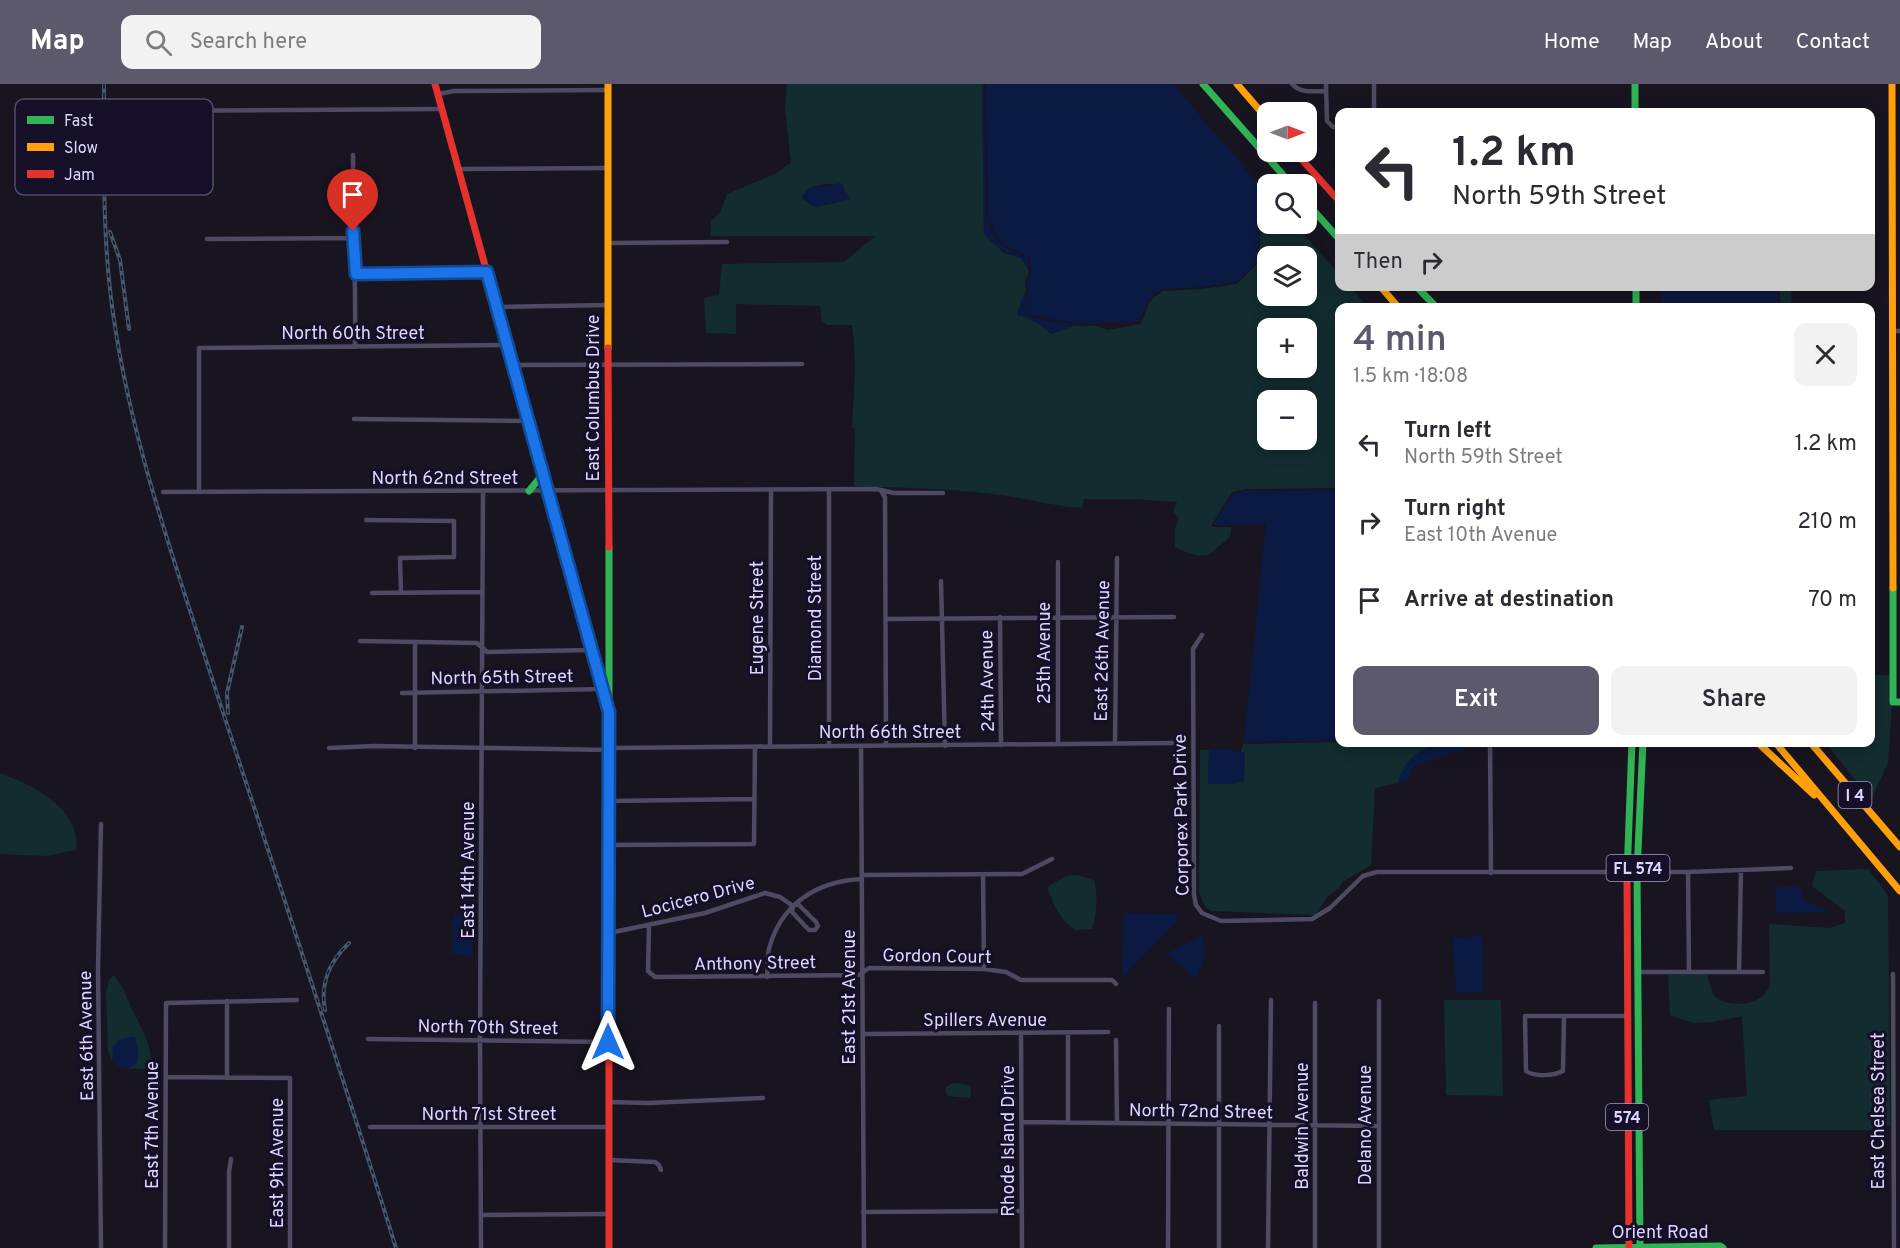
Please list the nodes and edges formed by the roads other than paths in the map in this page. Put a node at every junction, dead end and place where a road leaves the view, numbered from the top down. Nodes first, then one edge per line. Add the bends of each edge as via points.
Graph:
1 (435, 84) edge
2 (1203, 84) edge
3 (1237, 84) edge
4 (1292, 84) edge
5 (1326, 84) edge
6 (1374, 84) edge
7 (1635, 84) edge
8 (1892, 84) edge
9 (608, 87) edge
10 (1326, 91) junction
11 (438, 94) junction
12 (1257, 107) edge
13 (1374, 108) edge
14 (1635, 108) edge
15 (442, 109) junction
16 (213, 110) edge
17 (1335, 127) edge
18 (352, 155) dead end
19 (1304, 162) edge
20 (608, 168) junction
21 (460, 169) junction
22 (1282, 174) edge
23 (1335, 196) edge
24 (1317, 214) edge
25 (1335, 234) edge
26 (355, 238) junction
27 (207, 239) dead end
28 (727, 242) dead end
29 (608, 243) junction
30 (487, 272) junction
31 (356, 274) junction
32 (1418, 291) edge
33 (1419, 291) edge
34 (1427, 303) edge
35 (1432, 303) edge
36 (607, 305) junction
37 (497, 307) junction
38 (1897, 331) edge
39 (507, 345) junction
40 (355, 347) junction
41 (802, 363) dead end
42 (513, 365) junction
43 (608, 366) junction
44 (354, 419) dead end
45 (528, 420) junction
46 (543, 474) junction
47 (771, 489) junction
48 (829, 489) junction
49 (199, 491) junction
50 (529, 491) junction
51 (547, 491) junction
52 (608, 491) junction
53 (880, 491) junction
54 (163, 492) dead end
55 (483, 492) junction
56 (943, 493) dead end
57 (366, 520) dead end
58 (1117, 558) dead end
59 (1058, 562) dead end
60 (941, 581) dead end
61 (482, 592) junction
62 (372, 593) dead end
63 (400, 593) junction
64 (1000, 617) junction
65 (1057, 617) junction
66 (1116, 617) junction
67 (1174, 617) dead end
68 (942, 618) junction
69 (886, 619) junction
70 (1202, 635) dead end
71 (360, 641) dead end
72 (415, 642) junction
73 (482, 648) junction
74 (609, 649) junction
75 (592, 650) junction
76 (596, 664) junction
77 (610, 680) junction
78 (603, 689) junction
79 (482, 692) junction
80 (402, 693) dead end
81 (415, 693) junction
82 (1900, 702) edge
83 (609, 712) junction
84 (1172, 743) dead end
85 (1058, 744) junction
86 (1115, 744) junction
87 (1001, 745) junction
88 (829, 746) junction
89 (861, 746) junction
90 (886, 746) junction
91 (945, 746) junction
92 (755, 747) junction
93 (770, 747) junction
94 (1490, 747) edge
95 (1632, 747) edge
96 (1643, 747) edge
97 (1762, 747) edge
98 (1779, 747) edge
99 (1813, 747) edge
100 (329, 748) dead end
101 (415, 748) junction
102 (482, 748) junction
103 (609, 749) junction
104 (754, 800) junction
105 (609, 801) junction
106 (1842, 820) junction
107 (101, 824) dead end
108 (609, 845) junction
109 (1900, 847) edge
110 (1052, 859) dead end
111 (1791, 868) dead end
112 (1741, 870) junction
113 (1627, 872) junction
114 (1637, 872) junction
115 (1688, 872) junction
116 (1491, 873) junction
117 (983, 875) junction
118 (862, 877) junction
119 (1900, 891) edge
120 (793, 906) junction
121 (649, 926) junction
122 (607, 933) junction
123 (984, 969) junction
124 (1689, 972) junction
125 (1739, 972) junction
126 (1763, 972) dead end
127 (862, 974) junction
128 (1638, 974) junction
129 (1893, 974) dead end
130 (767, 976) junction
131 (1116, 984) dead end
132 (1627, 986) junction
133 (1638, 998) junction
134 (227, 1000) junction
135 (297, 1000) dead end
136 (1271, 1000) dead end
137 (1379, 1001) dead end
138 (1315, 1003) dead end
139 (1169, 1009) dead end
140 (1564, 1016) junction
141 (1627, 1016) junction
142 (1219, 1026) dead end
143 (1108, 1032) dead end
144 (1021, 1033) junction
145 (1068, 1033) junction
146 (863, 1034) junction
147 (368, 1039) dead end
148 (480, 1040) junction
149 (1116, 1040) dead end
150 (608, 1042) junction
151 (166, 1077) junction
152 (227, 1078) junction
153 (1893, 1084) junction
154 (1900, 1084) edge
155 (763, 1098) dead end
156 (608, 1102) junction
157 (1022, 1122) junction
158 (1068, 1122) junction
159 (1117, 1123) junction
160 (1169, 1124) junction
161 (1219, 1125) junction
162 (1269, 1126) junction
163 (1315, 1126) junction
164 (1379, 1126) junction
165 (370, 1127) dead end
166 (480, 1127) junction
167 (608, 1127) junction
168 (231, 1159) dead end
169 (608, 1160) junction
170 (661, 1170) dead end
171 (1022, 1211) junction
172 (863, 1212) junction
173 (609, 1214) junction
174 (482, 1215) junction
175 (1629, 1247) edge
176 (1640, 1247) edge
177 (101, 1248) edge
178 (165, 1248) edge
179 (229, 1248) edge
180 (290, 1248) edge
181 (481, 1248) edge
182 (609, 1248) edge
183 (864, 1248) edge
184 (1022, 1248) edge
185 (1168, 1248) edge
186 (1219, 1248) edge
187 (1268, 1248) edge
188 (1315, 1248) edge
189 (1379, 1248) edge
190 (1596, 1248) edge
191 (1723, 1248) edge
192 (1894, 1248) edge

1 - 11 main road
2 - 22 main road
3 - 12 main road
4 - 10 street via 1301,91
5 - 10 street
6 - 13 street
7 - 14 main road
8 - 38 main road
9 - 11 street
9 - 20 main road, East Columbus Drive
10 - 17 street via 1327,121
11 - 15 main road
15 - 16 street
15 - 21 main road
18 - 26 street
19 - 23 main road
20 - 21 street
20 - 29 main road, East Columbus Drive
21 - 30 main road
24 - 25 main road
26 - 27 street
26 - 31 street
28 - 29 street
29 - 36 main road, East Columbus Drive
30 - 31 street
30 - 37 main road
31 - 40 street
32 - 34 main road
33 - 35 main road
36 - 37 street
36 - 43 main road, East Columbus Drive
37 - 39 main road
38 - 82 main road via 1893,702
39 - 40 street, North 60th Street
39 - 42 main road
40 - 49 street, North 60th Street via 199,348
41 - 43 street
42 - 43 street
42 - 45 main road
43 - 52 main road, East Columbus Drive
44 - 45 street
45 - 46 main road
46 - 50 main road
46 - 51 main road
47 - 48 street, North 62nd Street
47 - 52 street, North 62nd Street
47 - 93 street, Eugene Street
48 - 53 street, North 62nd Street
48 - 88 street, Diamond Street
49 - 54 street, North 62nd Street
49 - 55 street, North 62nd Street
50 - 51 street, North 62nd Street
50 - 55 street, North 62nd Street
51 - 52 street, North 62nd Street
51 - 75 main road
52 - 74 main road, East Columbus Drive
53 - 56 street, North 62nd Street
53 - 69 street via 885,497
55 - 61 street, East 14th Avenue
57 - 63 street via 454,521 454,557 400,558
58 - 66 street, East 26th Avenue
59 - 65 street, 25th Avenue
60 - 68 street
61 - 63 street
61 - 73 street, East 14th Avenue
62 - 63 street
64 - 65 street
64 - 68 street
64 - 87 street, 24th Avenue
65 - 66 street
65 - 85 street, 25th Avenue
66 - 67 street
66 - 86 street, East 26th Avenue
68 - 69 street
68 - 91 street
69 - 90 street
70 - 116 street, Corporex Park Drive via 1193,649 1194,895 1202,913 1221,921 1312,919 1330,908 1362,876 1377,872
71 - 72 street
72 - 73 street via 477,643
72 - 81 street
73 - 75 street via 487,652
73 - 79 street, East 14th Avenue
74 - 76 main road via 604,661
74 - 77 main road, East Columbus Drive
75 - 76 main road
76 - 78 main road
77 - 78 main road
77 - 83 main road, East Columbus Drive
78 - 79 street, North 65th Street
78 - 83 main road
79 - 81 street, North 65th Street
79 - 102 street, East 14th Avenue
80 - 81 street, North 65th Street
81 - 101 street
83 - 103 main road
84 - 86 street, North 66th Street
85 - 86 street, North 66th Street
85 - 87 street, North 66th Street
87 - 91 street, North 66th Street
88 - 89 street, North 66th Street
88 - 93 street, North 66th Street
89 - 90 street, North 66th Street
89 - 118 street, East 21st Avenue
90 - 91 street, North 66th Street
92 - 93 street, North 66th Street
92 - 103 street, North 66th Street
92 - 104 street
94 - 116 street
95 - 113 main road, 574
96 - 114 main road, FL 574
97 - 106 main road
98 - 106 main road, I 4
99 - 109 main road, I 4
100 - 101 street, North 66th Street
101 - 102 street, North 66th Street
102 - 103 street, North 66th Street
102 - 148 street, East 14th Avenue
103 - 105 main road
104 - 105 street
104 - 108 street via 754,844
105 - 108 main road
106 - 119 main road, I 4
107 - 177 street, East 6th Avenue
108 - 122 main road
110 - 117 street via 1022,874
111 - 112 street, Corporex Park Drive
112 - 115 street, Corporex Park Drive
112 - 125 street
113 - 114 street, Corporex Park Drive
113 - 116 street, Corporex Park Drive
113 - 132 main road, 574
114 - 115 street, Corporex Park Drive
114 - 128 main road, FL 574
115 - 124 street
117 - 118 street
117 - 123 street
118 - 120 street via 831,883
118 - 127 street, East 21st Avenue
120 - 120 street, Locicero Drive via 792,912 809,930 815,930 816,921 798,904
120 - 121 street, Locicero Drive via 765,893
120 - 130 street via 774,932
121 - 122 street, Locicero Drive
121 - 130 street, Anthony Street via 650,974 655,977
122 - 150 main road
123 - 127 street, Gordon Court via 869,968
123 - 131 street, Gordon Court via 1006,972 1020,980 1112,980
124 - 125 street
124 - 128 street
125 - 126 street
127 - 130 street, Anthony Street
127 - 146 street, East 21st Avenue
128 - 132 main road
128 - 133 main road, FL 574
129 - 153 street, East Chelsea Street
132 - 133 main road
132 - 141 main road, 574
133 - 176 main road, FL 574
134 - 135 street
134 - 151 street, East 7th Avenue via 166,1003
134 - 152 street
136 - 162 street
137 - 164 street, Delano Avenue
138 - 163 street, Baldwin Avenue
139 - 160 street
140 - 140 street via 1525,1016 1526,1071 1563,1071
140 - 141 street
141 - 175 main road, 574
142 - 161 street
143 - 145 street, Spillers Avenue
144 - 145 street, Spillers Avenue
144 - 146 street, Spillers Avenue
144 - 157 street, Rhode Island Drive
145 - 158 street
146 - 172 street, East 21st Avenue
147 - 148 street, North 70th Street
148 - 150 street, North 70th Street
148 - 166 street, East 14th Avenue
149 - 159 street
150 - 156 main road
151 - 152 street
151 - 178 street, East 7th Avenue
152 - 180 street, East 9th Avenue via 290,1078
153 - 154 street
153 - 192 street, East Chelsea Street
155 - 156 street
156 - 167 main road
157 - 158 street, North 72nd Street
157 - 171 street, Rhode Island Drive
158 - 159 street, North 72nd Street
159 - 160 street, North 72nd Street
160 - 161 street, North 72nd Street
160 - 185 street
161 - 162 street, North 72nd Street
161 - 186 street
162 - 163 street, North 72nd Street
162 - 187 street
163 - 164 street, North 72nd Street
163 - 188 street, Baldwin Avenue
164 - 189 street, Delano Avenue
165 - 166 street, North 71st Street
166 - 167 street, North 71st Street
166 - 174 street, East 14th Avenue
167 - 169 main road
168 - 179 street
169 - 170 street via 655,1162
169 - 173 main road
171 - 172 street
171 - 184 street, Rhode Island Drive
172 - 183 street, East 21st Avenue
173 - 174 street
173 - 182 main road
174 - 181 street, East 14th Avenue
175 - 176 main road, Orient Road
175 - 190 main road, Orient Road
176 - 191 main road, Orient Road

